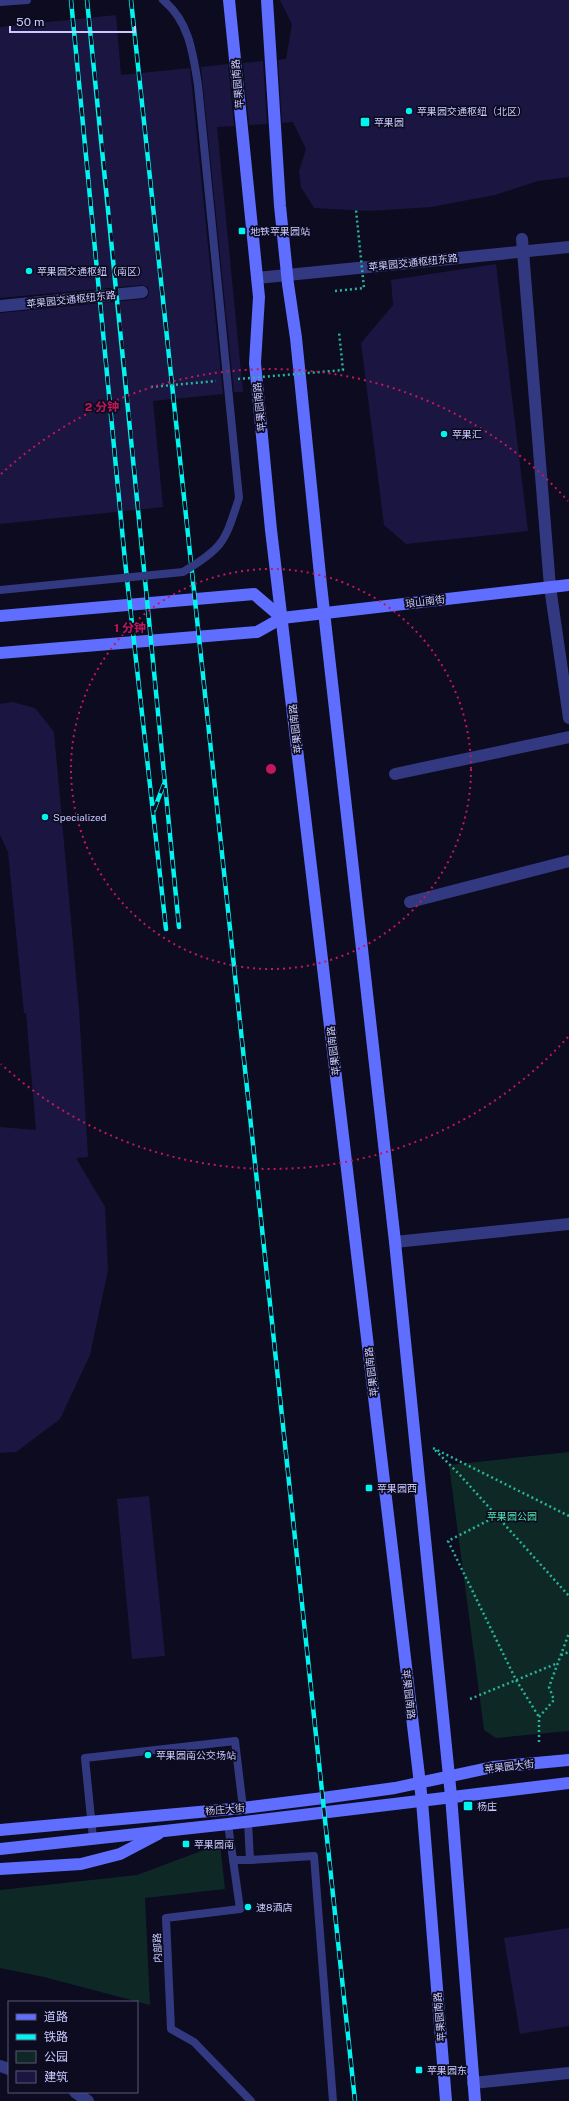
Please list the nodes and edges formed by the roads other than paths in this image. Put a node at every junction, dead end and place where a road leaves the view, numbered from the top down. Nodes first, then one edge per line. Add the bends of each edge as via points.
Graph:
1 (27, 0) edge
2 (163, 0) edge
3 (229, 0) edge
4 (267, 0) edge
5 (0, 2) edge
6 (523, 245) junction
7 (569, 247) edge
8 (287, 274) junction
9 (257, 278) junction
10 (142, 292) dead end
11 (0, 306) edge
12 (569, 585) edge
13 (550, 587) junction
14 (0, 590) edge
15 (325, 613) junction
16 (0, 616) edge
17 (282, 618) junction
18 (0, 653) edge
19 (569, 718) edge
20 (569, 737) edge
21 (395, 774) dead end
22 (569, 861) edge
23 (410, 902) dead end
24 (569, 1224) edge
25 (395, 1242) junction
26 (569, 1760) edge
27 (449, 1777) junction
28 (420, 1783) junction
29 (569, 1783) edge
30 (451, 1796) junction
31 (422, 1801) junction
32 (244, 1808) junction
33 (92, 1822) junction
34 (248, 1822) junction
35 (228, 1824) junction
36 (0, 1830) edge
37 (164, 1831) junction
38 (93, 1838) junction
39 (0, 1849) edge
40 (234, 1860) junction
41 (250, 1860) junction
42 (0, 1869) edge
43 (569, 2072) edge
44 (473, 2083) junction
45 (76, 2093) edge
46 (88, 2101) edge
47 (251, 2101) edge
48 (333, 2101) edge
49 (446, 2101) edge
50 (475, 2101) edge

1 - 5 lane
2 - 14 lane, bridge via 173,8 190,39 198,84 239,498 226,538 209,557 183,572
3 - 9 main road, 苹果园南路
4 - 8 main road via 280,206
6 - 7 street, 苹果园交通枢纽东路
6 - 8 street, 苹果园交通枢纽东路
6 - 13 street
8 - 9 street, 苹果园交通枢纽东路
8 - 15 main road
9 - 17 main road, 苹果园南路 via 259,298 255,363
10 - 11 street, 苹果园交通枢纽东路
12 - 13 main road, 琅山南街
13 - 15 main road, 琅山南街
13 - 19 street
15 - 17 main road, 琅山南街
15 - 25 main road
16 - 17 main road via 254,594
17 - 18 main road via 257,632
17 - 28 main road, 苹果园南路
20 - 21 street
22 - 23 street
24 - 25 street
25 - 27 main road
26 - 27 main road, 苹果园大街 via 493,1767
27 - 28 main road, 杨庄大街
27 - 30 main road
28 - 31 main road, 苹果园南路
28 - 32 main road, 杨庄大街
29 - 30 main road
30 - 31 main road, 杨庄大街
30 - 44 main road
31 - 34 main road, 杨庄大街
31 - 49 main road, 苹果园南路
32 - 33 main road, 杨庄大街
32 - 33 lane via 235,1741 85,1758
33 - 36 main road, 杨庄大街
33 - 38 lane
34 - 35 main road, 杨庄大街
34 - 41 lane
35 - 37 main road, 杨庄大街
35 - 40 lane, 内部路
37 - 38 main road, 杨庄大街
37 - 42 main road, 杨庄大街 via 120,1854 81,1864
38 - 39 main road, 杨庄大街
40 - 41 lane
40 - 47 lane, 内部路 via 240,1909 166,1918 171,2029 194,2042
41 - 48 lane via 314,1856
43 - 44 street
44 - 50 main road
45 - 46 street

